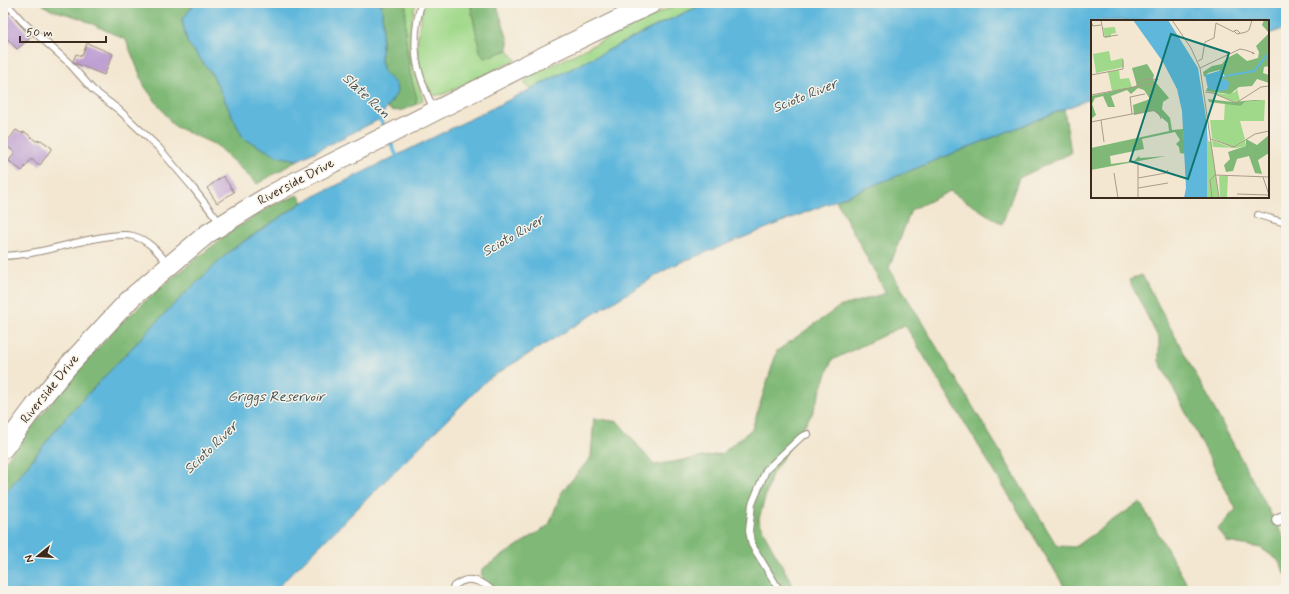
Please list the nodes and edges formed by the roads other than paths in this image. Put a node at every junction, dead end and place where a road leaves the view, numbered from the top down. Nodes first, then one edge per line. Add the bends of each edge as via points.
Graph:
1 (6, 3) edge
2 (421, 3) edge
3 (653, 3) edge
4 (434, 111) junction
5 (1258, 215) dead end
6 (1286, 223) edge
7 (222, 225) junction
8 (3, 256) edge
9 (169, 266) junction
10 (808, 434) dead end
11 (3, 449) edge
12 (452, 591) edge
13 (492, 591) edge
14 (780, 591) edge

1 - 7 lane via 23,22 68,62 93,90 119,110 159,148
2 - 4 lane via 415,35 416,59
3 - 4 main road, Riverside Drive
4 - 7 main road, Riverside Drive via 297,181
5 - 6 lane
7 - 9 main road, Riverside Drive via 207,234
8 - 9 lane via 28,254 110,236 133,236 148,243
9 - 11 main road, Riverside Drive via 131,298 97,334 35,406
10 - 14 lane via 801,437 766,470 752,504 748,531 752,545
12 - 13 lane via 454,586 464,580 475,580

